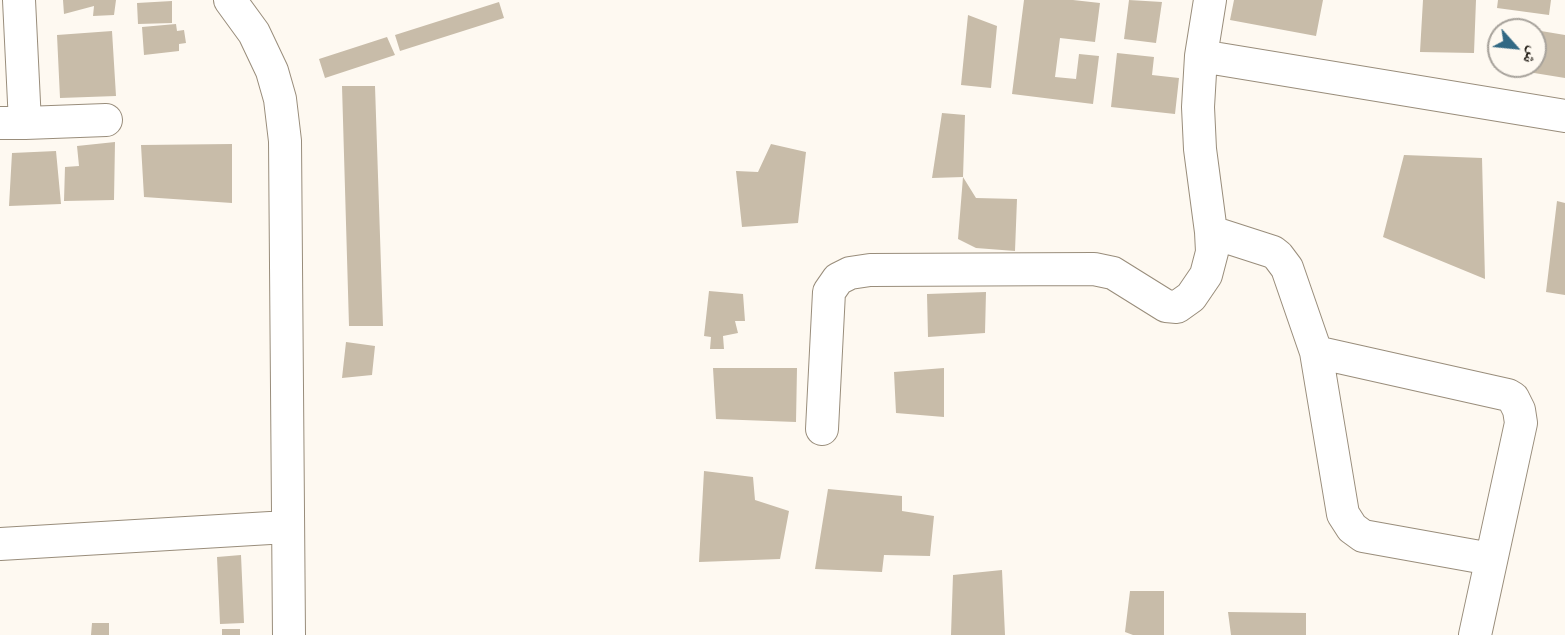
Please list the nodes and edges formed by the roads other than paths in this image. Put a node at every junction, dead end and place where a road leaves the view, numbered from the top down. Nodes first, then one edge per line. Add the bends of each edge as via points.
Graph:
1 (19, 0) edge
2 (230, 0) edge
3 (1210, 0) edge
4 (1201, 56) junction
5 (1565, 116) edge
6 (106, 120) dead end
7 (13, 123) edge
8 (1211, 232) junction
9 (1316, 352) junction
10 (822, 429) dead end
11 (287, 527) junction
12 (0, 544) edge
13 (1491, 560) junction
14 (289, 635) edge
15 (1475, 635) edge

1 - 7 street
2 - 11 street via 254,33 272,71 283,118
3 - 4 street
4 - 5 street
4 - 8 street via 1200,148
6 - 7 street
8 - 9 street via 1278,256 1287,268
8 - 10 street via 1206,275 1191,297 1172,308 1113,273 1094,269 870,270 844,275 829,292
9 - 13 street via 1343,514 1352,528 1363,536
9 - 13 street via 1513,398 1521,423
11 - 12 street
11 - 14 street
13 - 15 street

